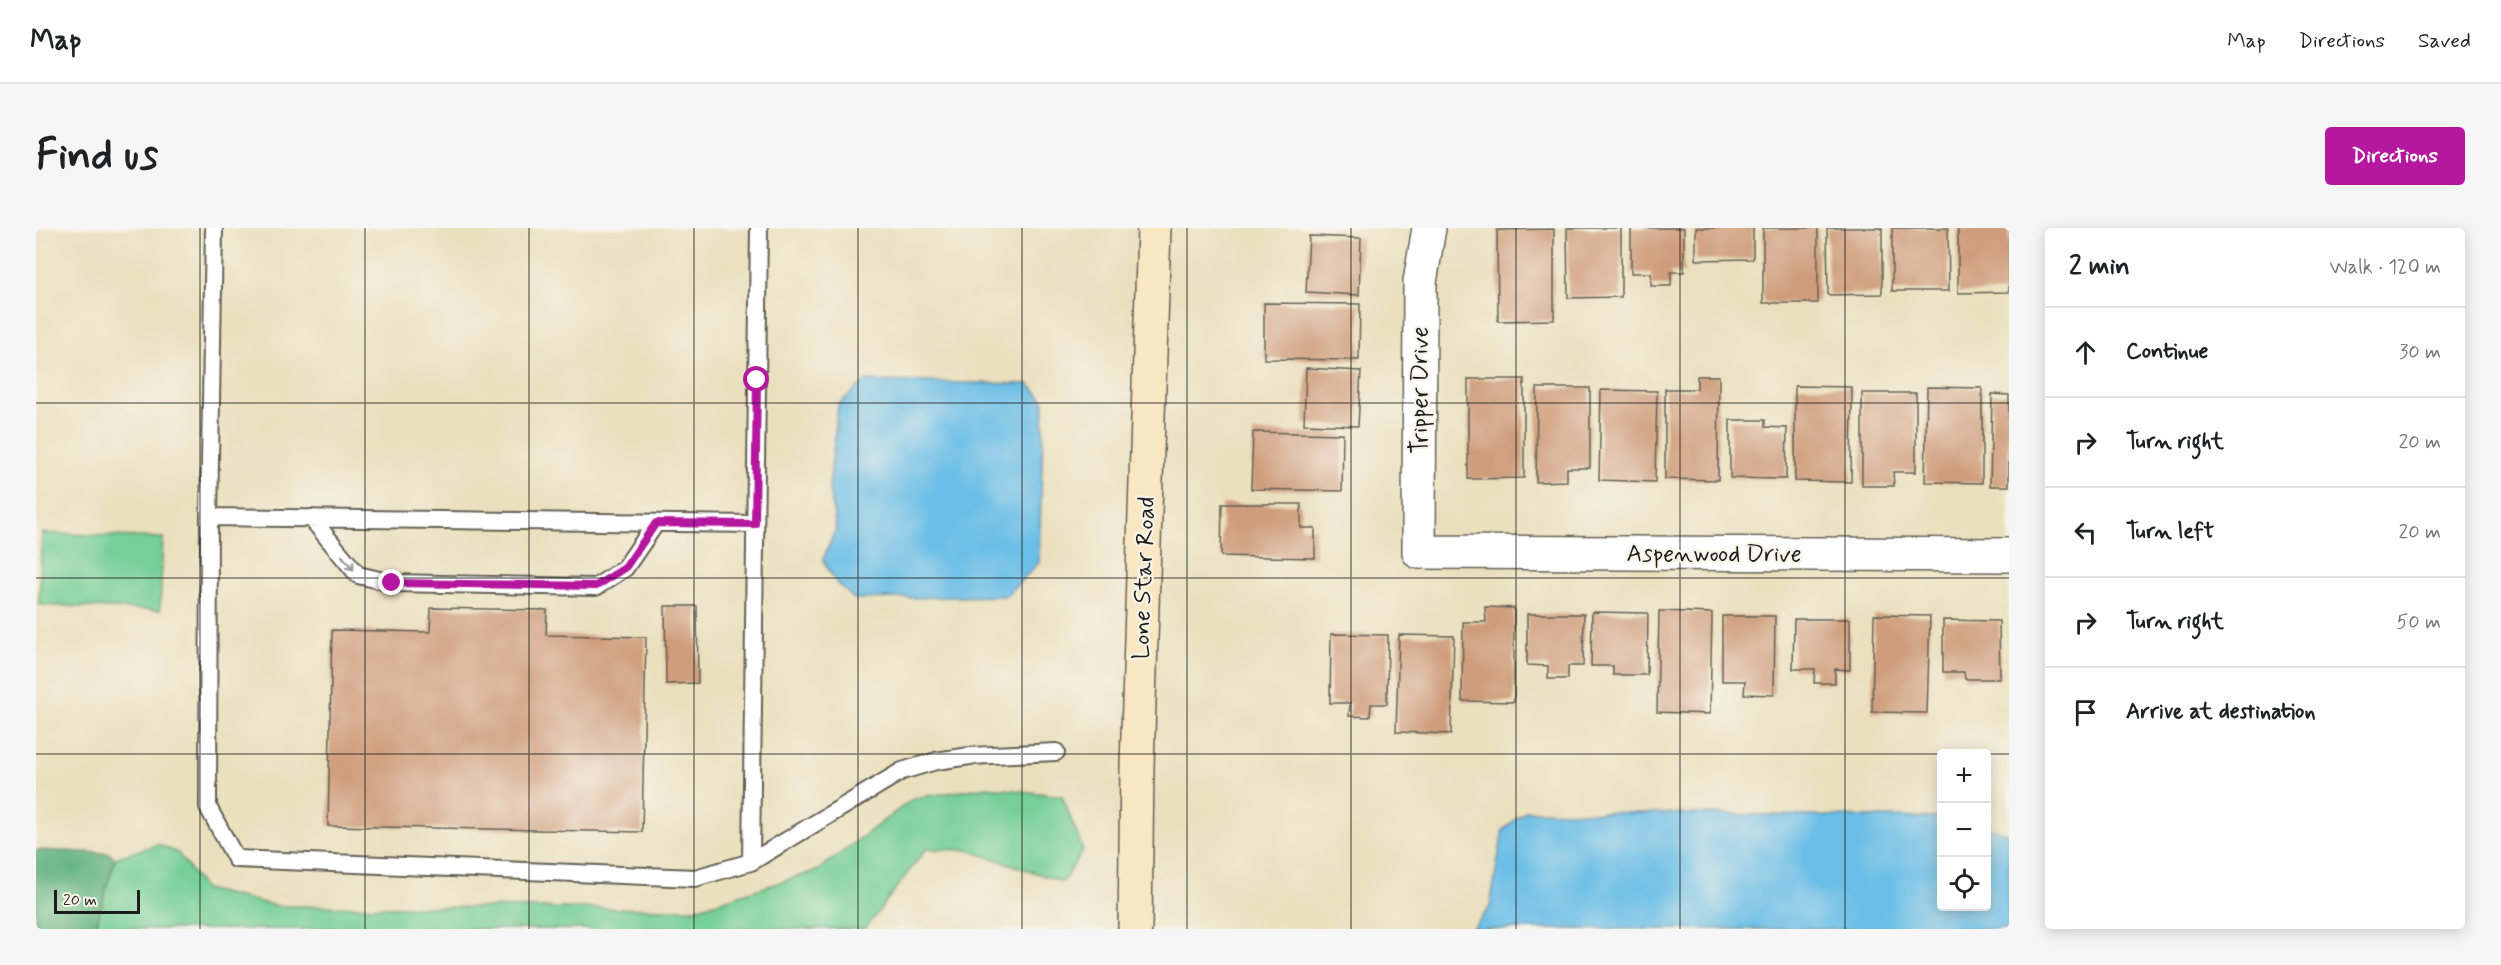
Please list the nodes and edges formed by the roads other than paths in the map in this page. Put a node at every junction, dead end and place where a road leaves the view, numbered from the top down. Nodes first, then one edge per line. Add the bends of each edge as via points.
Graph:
1 (214, 228) edge
2 (759, 228) edge
3 (1154, 228) edge
4 (1429, 228) edge
5 (209, 517) junction
6 (311, 518) junction
7 (656, 523) junction
8 (755, 524) junction
9 (1419, 552) joint
10 (2009, 555) edge
11 (1056, 752) dead end
12 (751, 862) junction
13 (1135, 929) edge

1 - 5 lane
2 - 8 lane
3 - 13 street, Lone Star Road
4 - 9 street, Tripper Drive via 1420,282
5 - 6 lane
5 - 12 lane via 208,807 236,859 695,878
6 - 7 lane
6 -> 7 lane via 358,575 392,583 572,586 596,586 625,568
7 - 8 lane
8 - 12 lane
9 - 10 street, Aspenwood Drive
11 - 12 lane via 970,756 902,771

